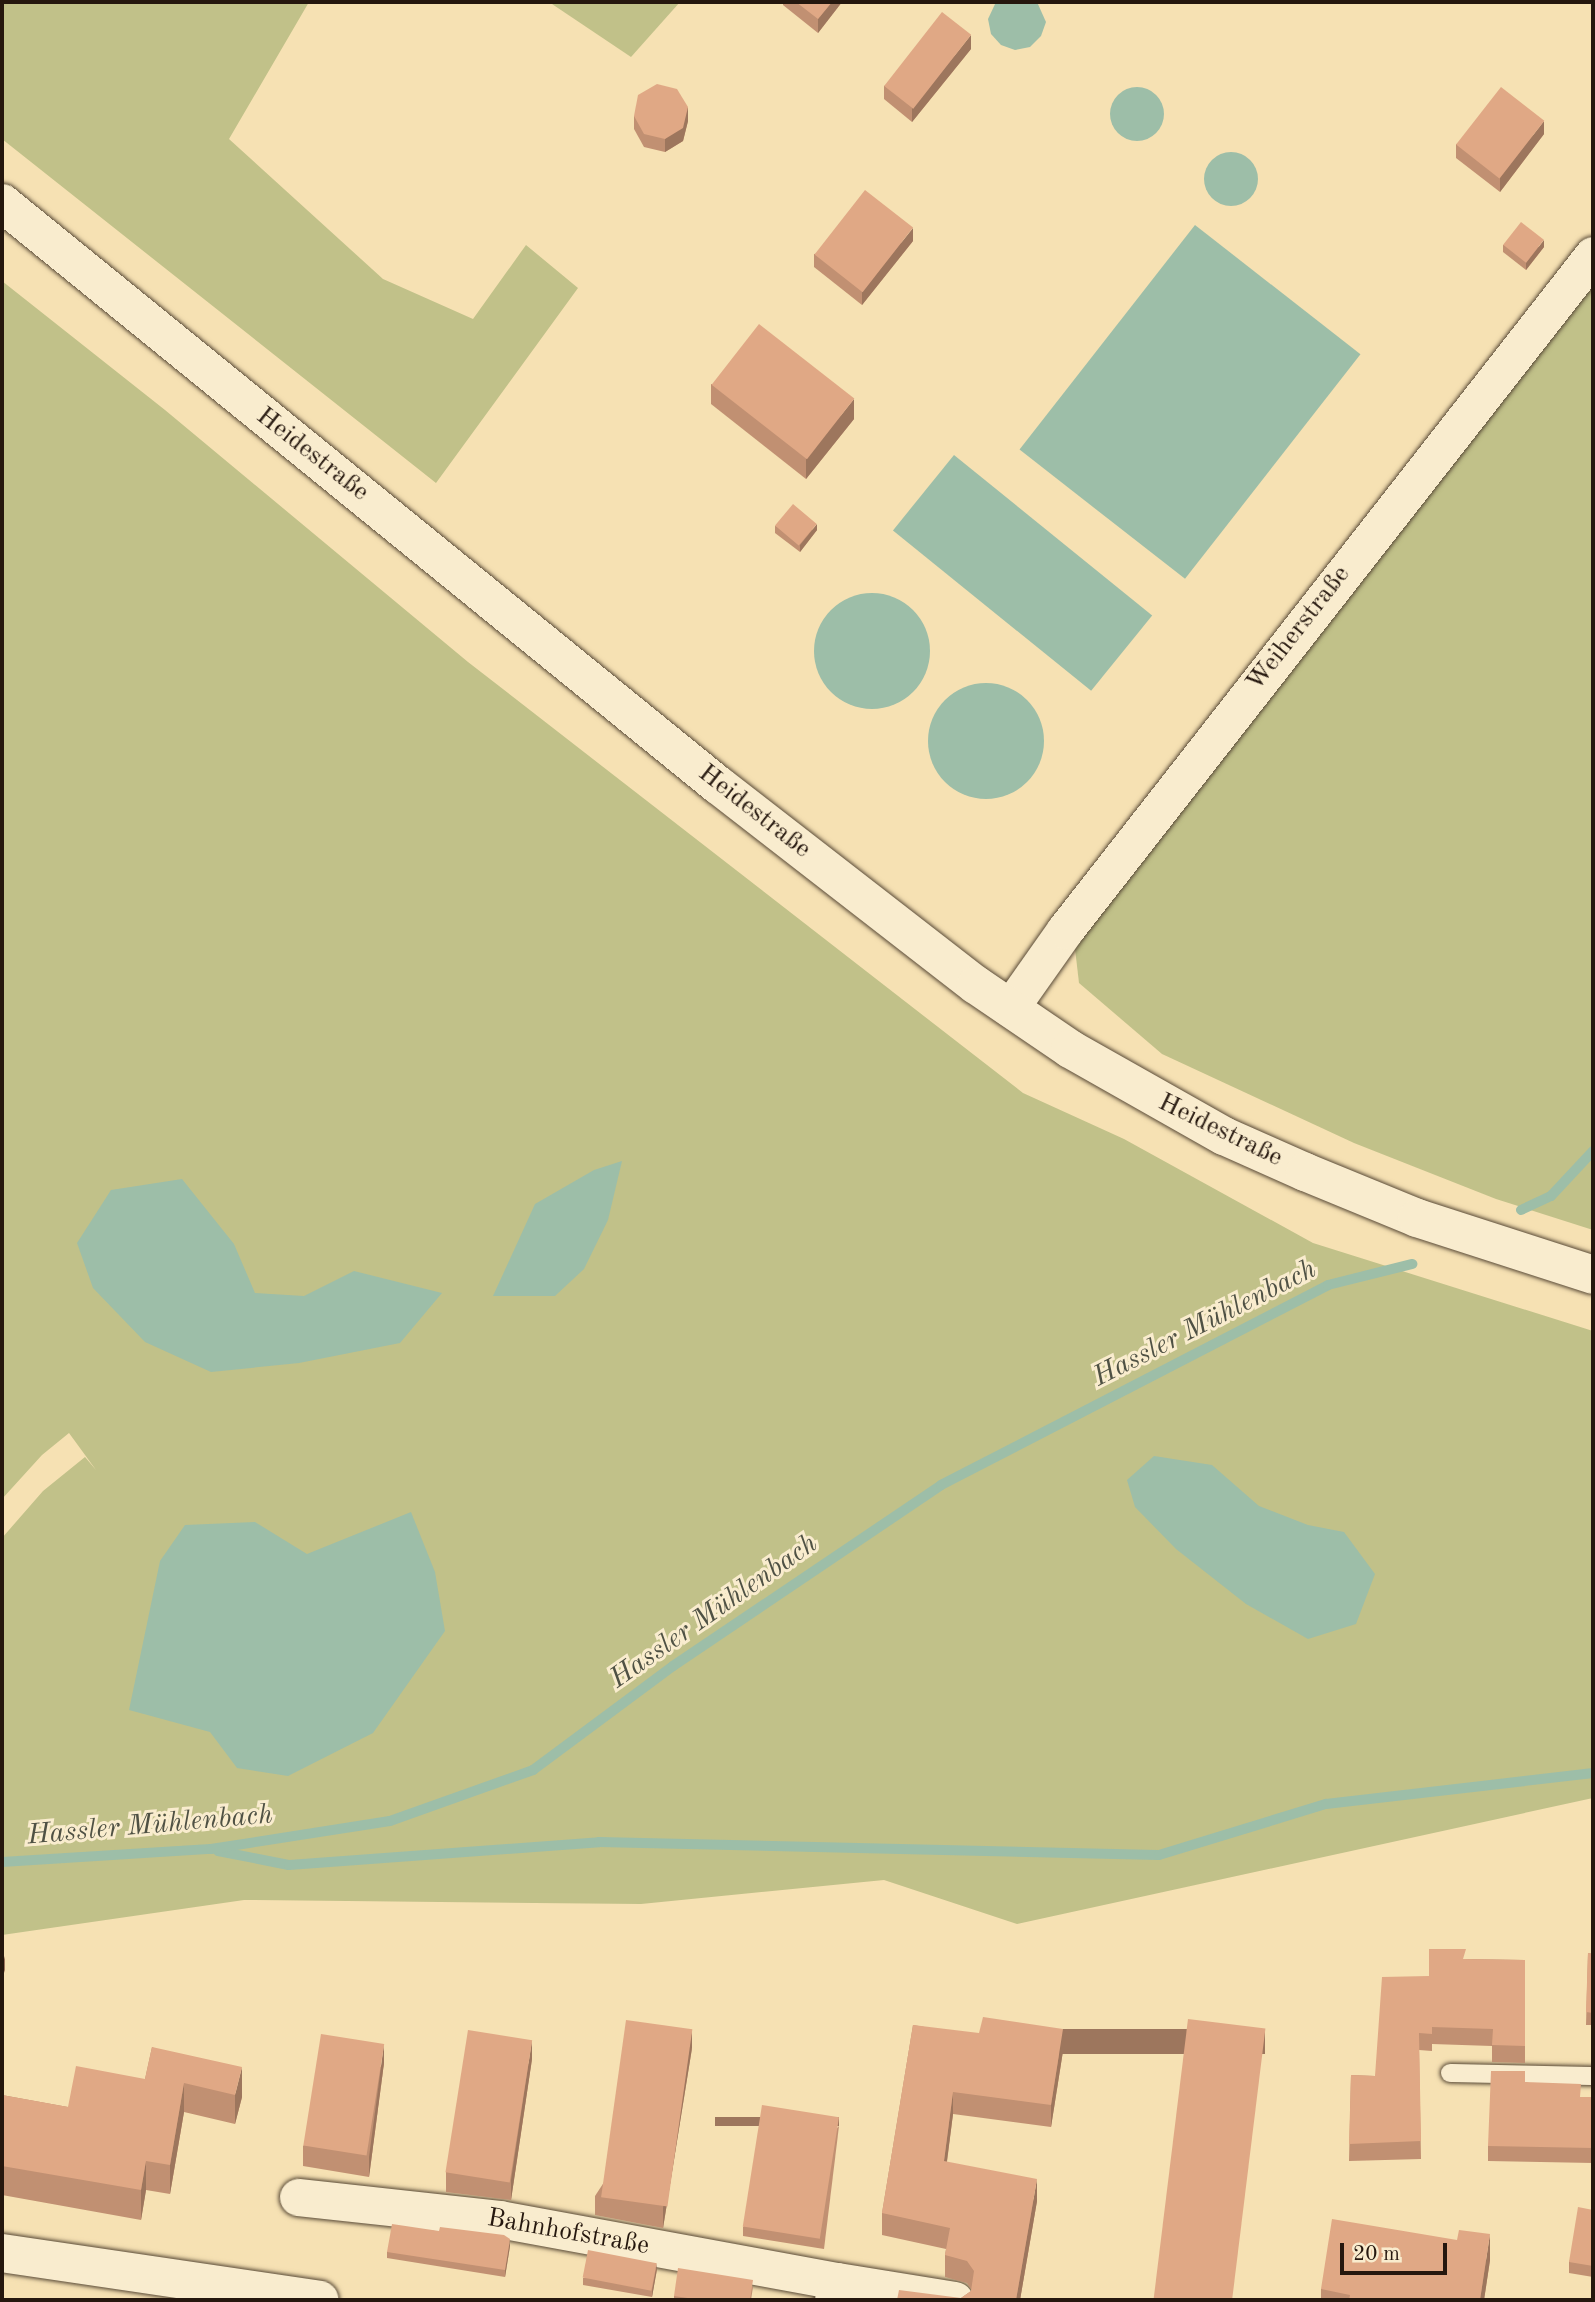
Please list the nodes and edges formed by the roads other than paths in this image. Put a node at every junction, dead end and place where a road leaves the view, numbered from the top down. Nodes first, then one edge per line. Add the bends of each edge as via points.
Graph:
1 (2, 203) edge
2 (1593, 255) edge
3 (1010, 1008) junction
4 (1593, 1275) edge
5 (1450, 2073) dead end
6 (1593, 2076) edge
7 (298, 2197) dead end
8 (2, 2253) edge
9 (835, 2290) edge
10 (320, 2300) edge
11 (954, 2300) edge

1 - 3 main road, Heidestraße via 718,785
2 - 3 street, Weiherstraße via 1065,930
3 - 4 main road, Heidestraße via 1070,1049 1224,1136 1417,1219
5 - 6 lane
7 - 9 street, Bahnhofstraße via 499,2219
8 - 10 main road
9 - 11 street, Bahnhofstraße

